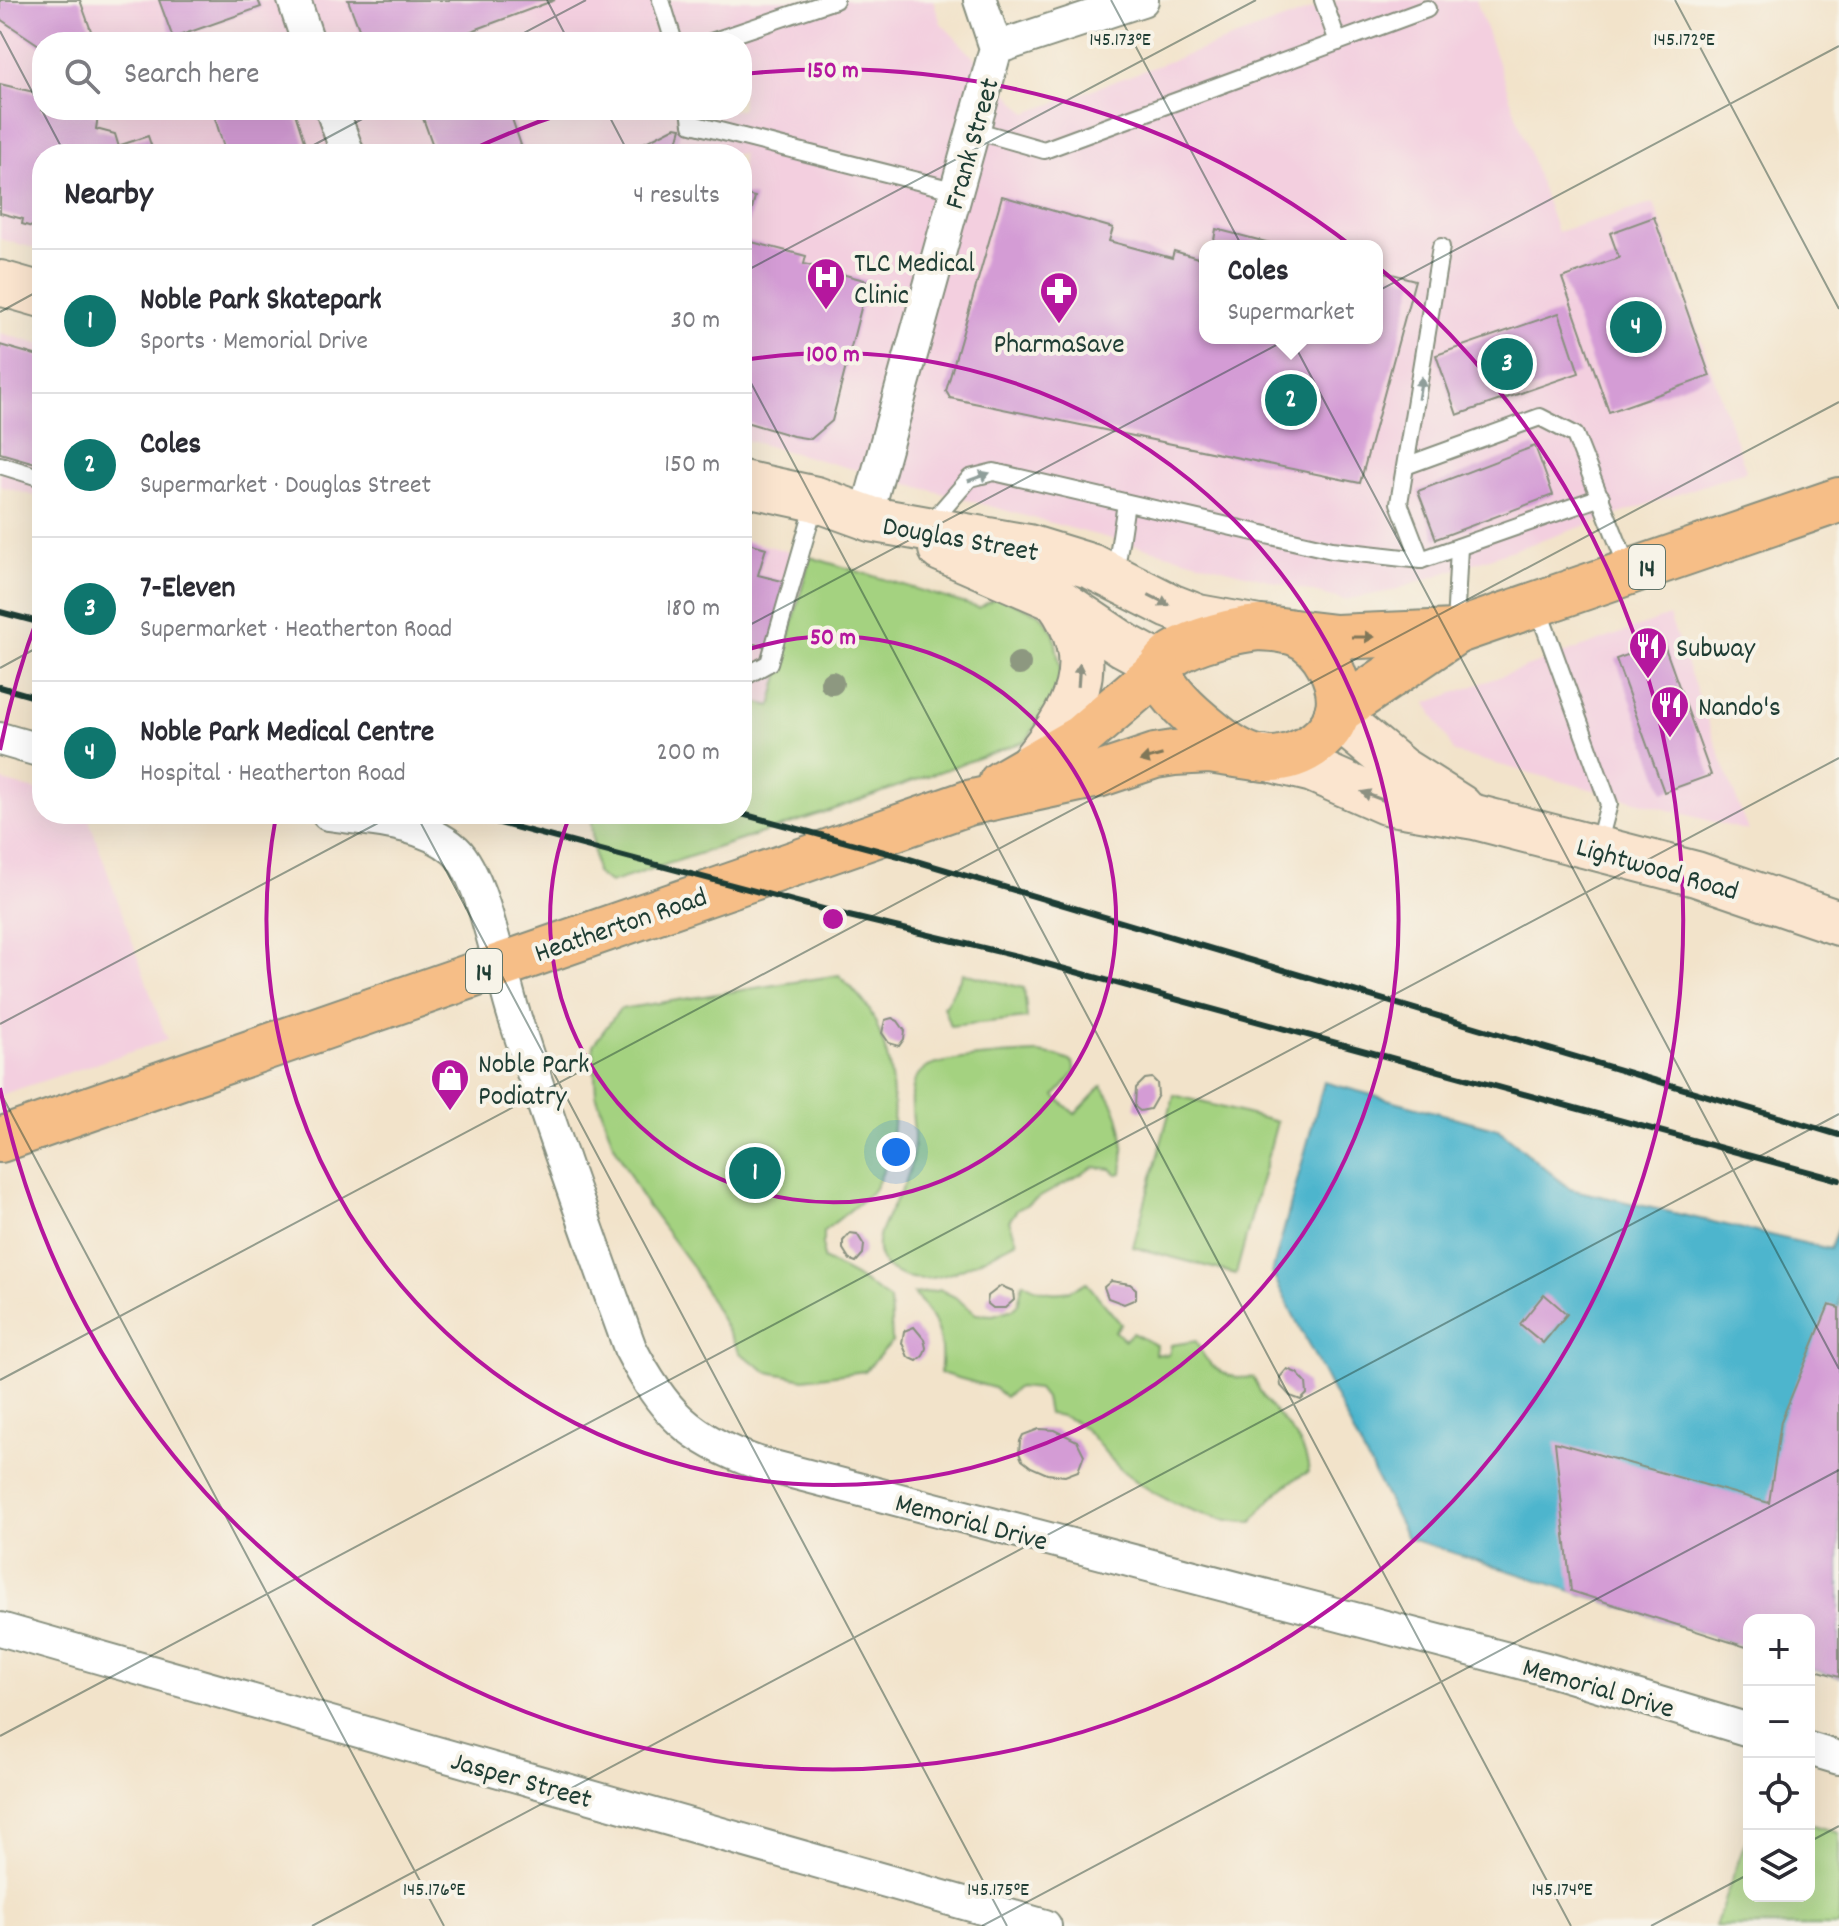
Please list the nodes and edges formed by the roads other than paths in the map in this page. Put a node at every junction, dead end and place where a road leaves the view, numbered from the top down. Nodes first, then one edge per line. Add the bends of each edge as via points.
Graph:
1 (294, 0) edge
2 (661, 0) edge
3 (980, 0) edge
4 (1142, 0) edge
5 (1323, 0) edge
6 (828, 1) edge
7 (1427, 9) dead end
8 (305, 32) edge
9 (671, 32) edge
10 (740, 32) edge
11 (1338, 42) junction
12 (996, 48) junction
13 (336, 120) edge
14 (691, 120) edge
15 (974, 130) junction
16 (344, 144) edge
17 (957, 191) junction
18 (1441, 247) dead end
19 (0, 283) edge
20 (32, 292) edge
21 (0, 465) edge
22 (1408, 465) junction
23 (32, 475) edge
24 (752, 485) edge
25 (1601, 497) junction
26 (816, 499) junction
27 (1839, 500) edge
28 (1126, 503) junction
29 (866, 517) joint
30 (924, 530) junction
31 (1459, 547) junction
32 (1421, 560) junction
33 (1629, 573) junction
34 (1115, 576) junction
35 (1056, 599) junction
36 (1537, 605) junction
37 (1272, 630) junction
38 (1455, 632) junction
39 (1160, 667) junction
40 (752, 672) edge
41 (1337, 714) junction
42 (0, 739) edge
43 (32, 748) edge
44 (1260, 758) junction
45 (1030, 766) junction
46 (968, 803) junction
47 (1475, 817) junction
48 (387, 824) edge
49 (1597, 848) junction
50 (1839, 923) edge
51 (499, 966) junction
52 (0, 1140) edge
53 (0, 1629) edge
54 (1743, 1728) edge
55 (1815, 1751) edge
56 (1839, 1758) edge
57 (1045, 1926) edge

1 - 8 street
2 - 9 lane
3 - 12 street, Frank Street
4 - 12 street
5 - 11 lane
6 - 10 lane
7 - 11 lane
11 - 15 lane via 1044,150
12 - 15 street, Frank Street
13 - 16 street
14 - 17 lane
15 - 17 street, Frank Street
17 - 29 street, Frank Street
22 -> 18 lane
19 - 20 main road
21 - 23 lane
22 - 25 lane via 1540,417 1575,435
22 - 32 lane via 1399,503
24 - 26 main road, Douglas Street
25 - 31 lane
25 - 33 lane
26 - 29 main road, Douglas Street
26 - 40 lane via 769,663
27 - 33 main road, 14
30 -> 28 lane via 970,478 994,472
28 - 32 lane via 1332,550
28 - 34 lane
30 - 34 main road, Douglas Street via 1028,547
30 - 35 main road, Douglas Street via 870,519
31 - 32 lane
31 - 38 lane
33 - 36 main road, 14
34 -> 37 main road, Douglas Street via 1183,611
35 - 39 main road, Douglas Street
45 -> 35 main road via 1061,727 1078,688 1076,638
36 - 38 main road, 14
36 - 49 lane via 1609,804
37 -> 38 main road, 14 via 1335,637
37 - 39 main road, 14 via 1206,639
37 - 41 main road via 1307,640 1323,656 1335,680
38 - 41 main road, 14
39 - 44 main road via 1161,678 1207,729
39 - 45 main road, Heatherton Road / 14 via 1092,729
41 - 44 main road, 14 via 1311,746 1286,756
41 - 47 main road, Lightwood Road via 1412,778
42 - 43 street
44 -> 46 main road, Heatherton Road / 14 via 1209,751 1165,754 1098,775
47 -> 44 main road, Lightwood Road via 1386,802 1313,770
45 - 46 main road, Heatherton Road / 14
46 - 51 main road, Heatherton Road / 14
47 - 49 main road, Lightwood Road
48 - 51 street, Memorial Drive via 416,829 455,850 474,879
49 - 50 main road, Lightwood Road via 1696,874
51 - 52 main road, Heatherton Road / 14
51 - 54 street, Memorial Drive via 630,1348 666,1407 704,1439 758,1463 1546,1669
53 - 57 street, Jasper Street
55 - 56 street

